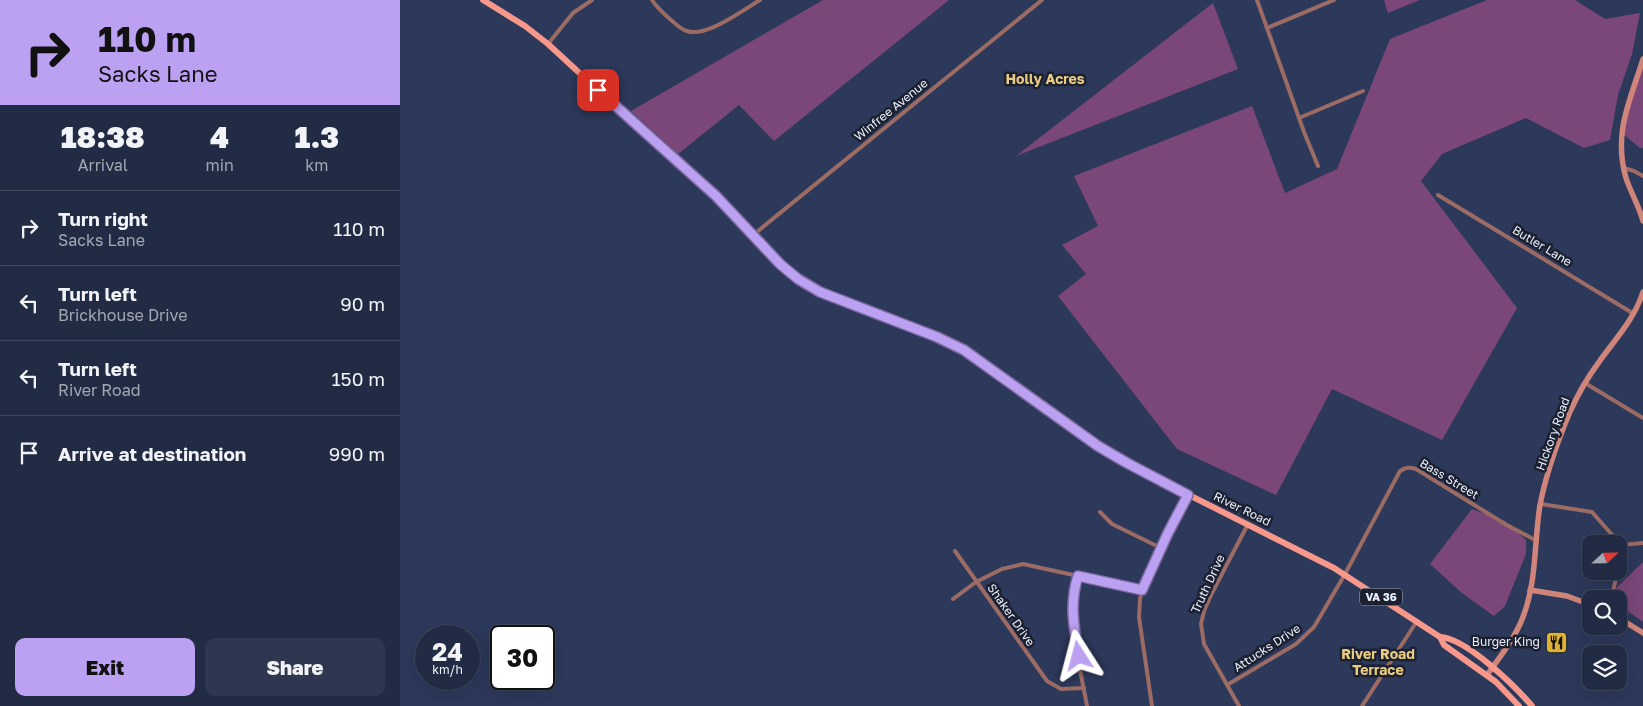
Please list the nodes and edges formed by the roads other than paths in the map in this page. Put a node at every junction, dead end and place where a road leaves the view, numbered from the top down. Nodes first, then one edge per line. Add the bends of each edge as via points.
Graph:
1 (483, 0) edge
2 (592, 0) edge
3 (652, 0) edge
4 (760, 0) edge
5 (1042, 0) edge
6 (1257, 0) edge
7 (1334, 0) edge
8 (1267, 28) junction
9 (548, 44) junction
10 (1643, 59) edge
11 (1363, 91) dead end
12 (1299, 118) junction
13 (1318, 166) dead end
14 (1624, 168) junction
15 (1643, 176) edge
16 (1438, 195) dead end
17 (1643, 221) edge
18 (753, 235) junction
19 (1643, 292) edge
20 (1634, 314) junction
21 (1585, 383) junction
22 (1643, 418) edge
23 (1188, 495) junction
24 (1541, 504) junction
25 (1100, 512) dead end
26 (1248, 524) junction
27 (1610, 535) edge
28 (1537, 541) junction
29 (1643, 543) edge
30 (1628, 546) edge
31 (1161, 548) junction
32 (955, 551) dead end
33 (1345, 574) junction
34 (1078, 576) junction
35 (976, 582) junction
36 (1142, 590) junction
37 (1530, 590) junction
38 (953, 599) dead end
39 (1582, 602) edge
40 (1417, 621) junction
41 (1627, 623) edge
42 (1643, 633) edge
43 (1440, 637) junction
44 (1493, 666) junction
45 (1487, 675) junction
46 (1227, 685) junction
47 (1084, 688) junction
48 (1087, 706) edge
49 (1152, 706) edge
50 (1239, 706) edge
51 (1362, 706) edge
52 (1520, 706) edge
53 (1532, 706) edge

1 - 9 main road, River Road / VA 36
2 - 9 street via 573,12
3 - 4 street via 679,27 695,32 708,30
5 - 18 street, Winfree Avenue
6 - 8 street
7 - 8 street
8 - 12 street
9 - 18 main road, River Road / VA 36 via 716,196
10 - 14 main road via 1622,124
11 - 12 street
12 - 13 street
14 - 15 street
14 - 17 main road
16 - 20 street, Butler Lane
18 - 23 main road, River Road / VA 36 via 780,264 809,286 964,350 1109,453
19 - 20 main road, Hickory Road
20 - 21 main road, Hickory Road
21 - 22 street
21 - 24 main road, Hickory Road via 1560,437
23 - 26 main road, River Road / VA 36
23 - 31 street
24 - 27 street via 1592,512
24 - 28 main road, Hickory Road
25 - 31 street via 1112,524
26 - 33 main road, River Road / VA 36
26 - 46 street, Truth Drive via 1212,593 1201,624 1204,644
28 - 33 street, Bass Street via 1416,469 1407,467 1400,471 1384,498
28 - 37 main road, Hickory Road
29 - 30 street
31 - 36 street
32 - 35 street, Shaker Drive
33 - 40 main road, River Road / VA 36
33 - 46 street, Attucks Drive via 1308,634
34 - 35 street via 1023,564 1002,569
34 - 36 street
34 - 47 street via 1072,616
35 - 38 street
35 - 47 street, Shaker Drive via 1046,681 1061,689
36 - 49 street via 1139,617
37 - 39 main road
37 - 44 main road via 1520,625
40 - 43 main road, River Road / VA 36
40 - 51 street
41 - 42 main road
43 - 44 main road, River Road / VA 36 via 1449,637
43 - 45 main road, River Road / VA 36 via 1444,645
44 - 45 main road
44 - 53 main road, River Road / VA 36
45 - 52 main road, River Road / VA 36
46 - 50 street, Truth Drive
47 - 48 street

